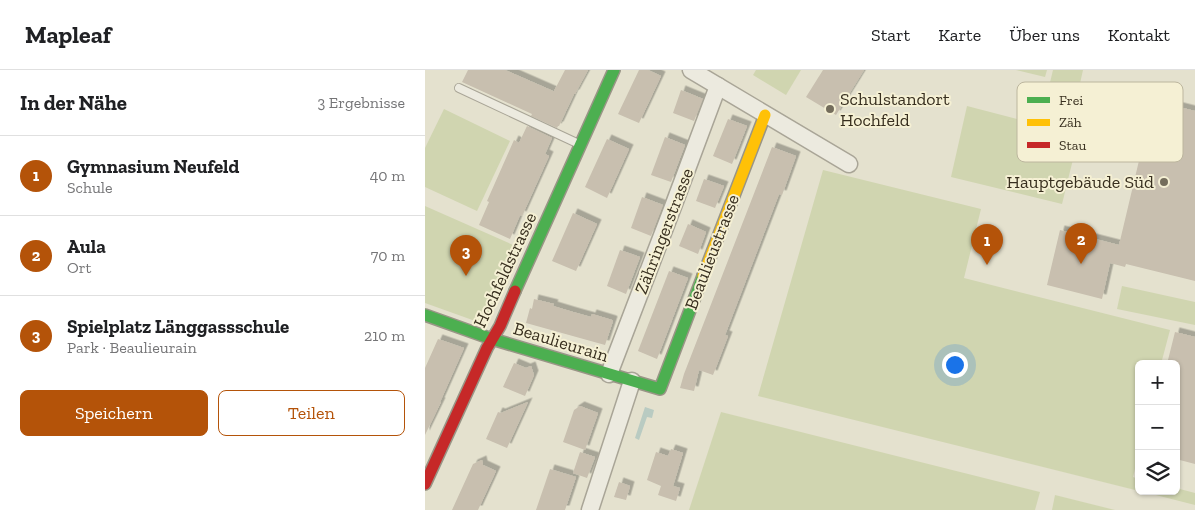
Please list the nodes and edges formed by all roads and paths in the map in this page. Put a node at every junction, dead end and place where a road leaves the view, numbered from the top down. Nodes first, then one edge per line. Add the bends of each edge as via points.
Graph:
1 (614, 70) edge
2 (691, 70) edge
3 (718, 86) junction
4 (459, 88) dead end
5 (765, 115) junction
6 (581, 144) junction
7 (849, 164) dead end
8 (425, 315) edge
9 (492, 339) junction
10 (609, 374) junction
11 (632, 381) junction
12 (660, 389) joint
13 (425, 484) edge
14 (590, 510) edge

1 - 6 street, Hochfeldstrasse
2 - 3 street
3 - 5 street
3 - 10 street, Zähringerstrasse
4 - 6 lane
5 - 7 street
5 - 12 street, Beaulieustrasse
6 - 9 street, Hochfeldstrasse
8 - 9 street, Beaulieurain
9 - 10 street, Beaulieurain
9 - 13 street, Hochfeldstrasse
10 - 11 street, Beaulieurain
11 - 12 street, Beaulieurain
11 - 14 street

